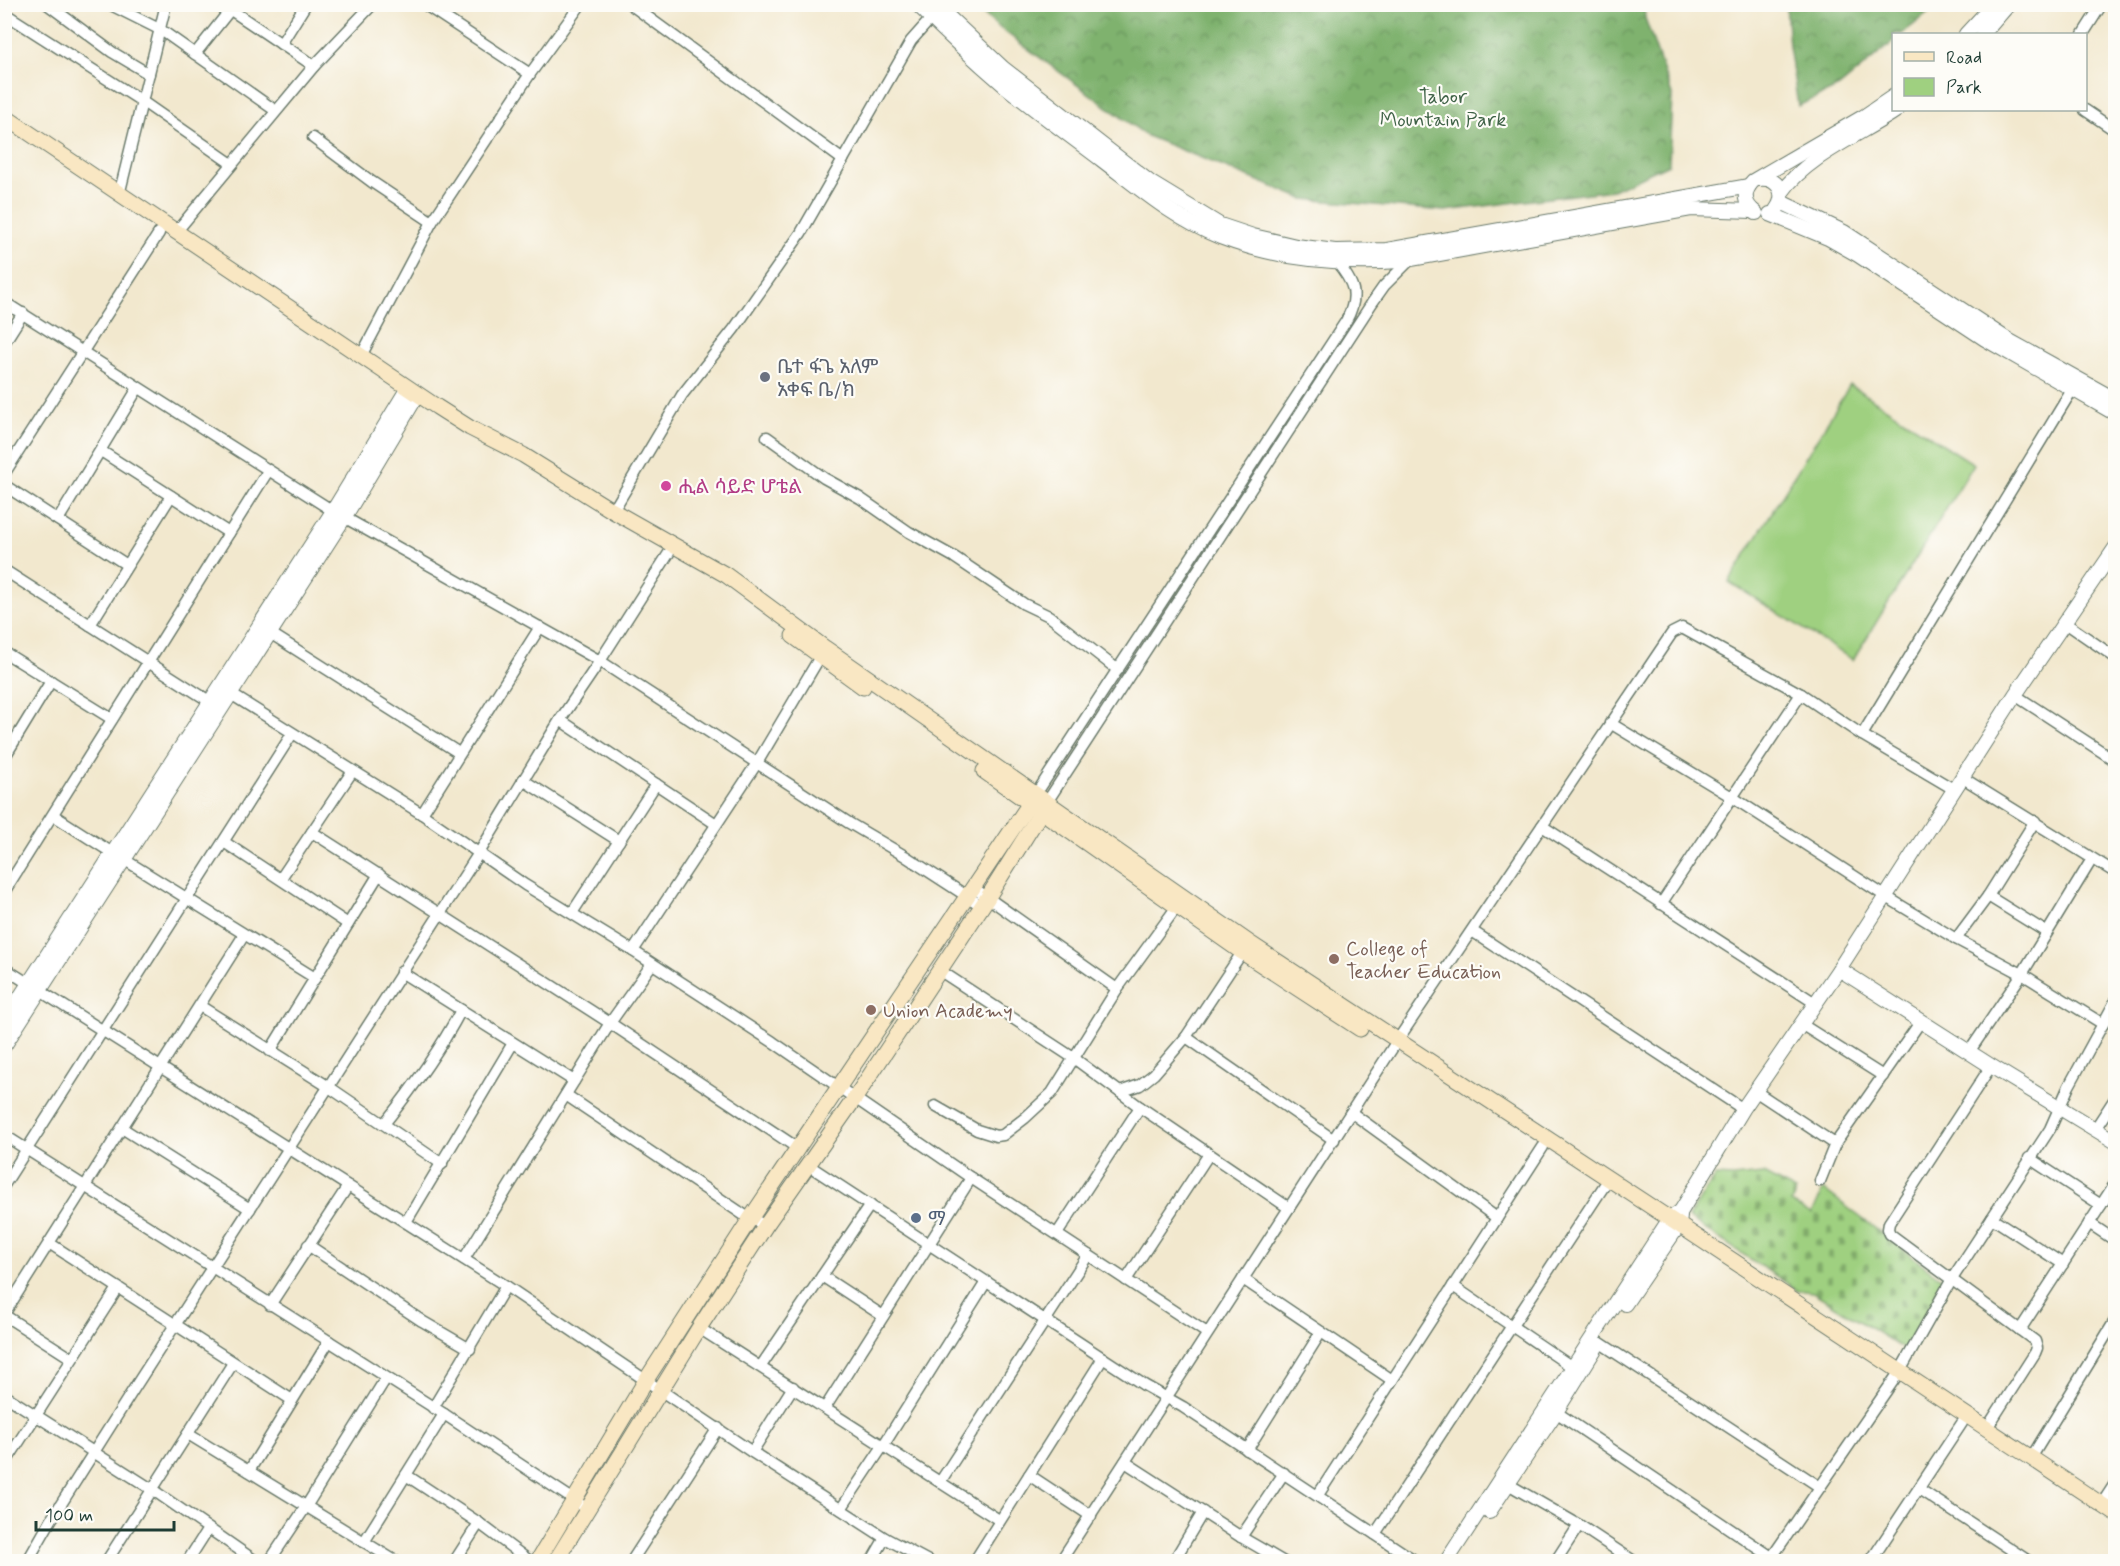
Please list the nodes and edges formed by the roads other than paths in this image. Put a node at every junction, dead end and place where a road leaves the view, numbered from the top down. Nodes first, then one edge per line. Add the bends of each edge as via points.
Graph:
1 (47, 4) edge
2 (109, 4) edge
3 (166, 4) edge
4 (306, 4) edge
5 (373, 4) edge
6 (424, 4) edge
7 (581, 4) edge
8 (630, 4) edge
9 (917, 4) edge
10 (1994, 4) edge
11 (2009, 4) edge
12 (2102, 4) edge
13 (232, 7) edge
14 (935, 11) edge
15 (4, 13) edge
16 (161, 30) junction
17 (1967, 33) edge
18 (1984, 33) edge
19 (2084, 33) edge
20 (281, 44) junction
21 (195, 54) junction
22 (314, 66) junction
23 (149, 74) junction
24 (531, 74) junction
25 (1892, 97) edge
26 (143, 102) junction
27 (1036, 102) junction
28 (276, 111) junction
29 (1895, 111) edge
30 (2086, 111) edge
31 (4, 116) edge
32 (4, 128) edge
33 (2115, 131) edge
34 (313, 138) dead end
35 (843, 160) junction
36 (232, 164) junction
37 (1754, 182) junction
38 (119, 195) junction
39 (1781, 197) junction
40 (1753, 211) junction
41 (1770, 214) junction
42 (432, 222) junction
43 (176, 232) junction
44 (159, 233) junction
45 (1410, 260) junction
46 (1336, 261) junction
47 (4, 302) edge
48 (22, 314) junction
49 (4, 343) edge
50 (82, 351) junction
51 (361, 356) junction
52 (1319, 362) junction
53 (1331, 365) junction
54 (138, 388) junction
55 (2072, 390) junction
56 (410, 395) junction
57 (2115, 400) edge
58 (2115, 414) edge
59 (767, 436) dead end
60 (101, 451) junction
61 (268, 471) junction
62 (4, 474) edge
63 (4, 485) edge
64 (171, 496) junction
65 (613, 511) junction
66 (339, 515) junction
67 (58, 520) junction
68 (229, 533) junction
69 (669, 553) junction
70 (2114, 553) edge
71 (127, 565) junction
72 (4, 570) edge
73 (2064, 622) junction
74 (90, 625) junction
75 (540, 627) junction
76 (270, 633) junction
77 (4, 651) edge
78 (822, 652) junction
79 (2115, 658) edge
80 (600, 661) junction
81 (148, 662) junction
82 (1118, 670) junction
83 (51, 681) junction
84 (225, 691) junction
85 (1801, 694) junction
86 (2015, 695) junction
87 (216, 706) junction
88 (112, 719) junction
89 (560, 720) junction
90 (1610, 723) junction
91 (292, 734) junction
92 (1862, 735) junction
93 (459, 753) junction
94 (4, 758) edge
95 (2115, 761) edge
96 (757, 763) junction
97 (352, 772) junction
98 (1963, 778) junction
99 (523, 780) junction
100 (656, 784) junction
101 (1955, 790) junction
102 (1732, 797) junction
103 (1038, 803) junction
104 (422, 814) junction
105 (53, 815) junction
106 (2035, 821) junction
107 (716, 824) junction
108 (1542, 826) junction
109 (312, 832) junction
110 (224, 842) junction
111 (619, 842) junction
112 (479, 852) junction
113 (120, 857) junction
114 (2092, 859) junction
115 (2115, 872) edge
116 (379, 874) junction
117 (281, 878) junction
118 (6, 886) edge
119 (970, 892) junction
120 (1885, 896) junction
121 (1988, 896) junction
122 (186, 898) junction
123 (985, 901) junction
124 (1180, 903) junction
125 (1661, 904) junction
126 (572, 913) junction
127 (440, 914) junction
128 (348, 924) junction
129 (1472, 931) junction
130 (2046, 932) junction
131 (244, 935) junction
132 (1956, 939) junction
133 (1245, 947) junction
134 (633, 951) junction
135 (652, 964) junction
136 (4, 968) edge
137 (1839, 969) junction
138 (939, 970) junction
139 (401, 972) junction
140 (2022, 974) junction
141 (315, 978) junction
142 (35, 987) junction
143 (1117, 989) junction
144 (2115, 1000) edge
145 (1815, 1003) junction
146 (200, 1006) junction
147 (461, 1010) junction
148 (1921, 1021) junction
149 (4, 1022) edge
150 (610, 1023) junction
151 (1801, 1024) junction
152 (2103, 1024) junction
153 (102, 1031) junction
154 (1186, 1037) junction
155 (513, 1043) junction
156 (1395, 1045) junction
157 (4, 1046) edge
158 (270, 1051) junction
159 (1969, 1052) junction
160 (1075, 1059) junction
161 (1991, 1066) junction
162 (161, 1067) junction
163 (1883, 1076) junction
164 (574, 1081) junction
165 (329, 1087) junction
166 (840, 1087) junction
167 (1755, 1091) junction
168 (1120, 1092) junction
169 (566, 1095) junction
170 (2115, 1097) edge
171 (855, 1098) junction
172 (935, 1106) dead end
173 (1140, 1107) junction
174 (2060, 1108) junction
175 (1743, 1109) junction
176 (1352, 1113) junction
177 (384, 1124) junction
178 (122, 1128) junction
179 (2095, 1129) junction
180 (4, 1135) edge
181 (1334, 1140) junction
182 (2115, 1142) edge
183 (1835, 1144) junction
184 (1543, 1148) junction
185 (290, 1149) junction
186 (799, 1149) junction
187 (27, 1150) junction
188 (1209, 1154) junction
189 (2029, 1158) junction
190 (442, 1164) junction
191 (808, 1165) junction
192 (971, 1178) junction
193 (1820, 1180) dead end
194 (2115, 1182) edge
195 (4, 1185) edge
196 (348, 1185) junction
197 (86, 1186) junction
198 (1604, 1186) junction
199 (870, 1205) junction
200 (2101, 1205) junction
201 (1289, 1208) junction
202 (250, 1209) junction
203 (1497, 1218) junction
204 (1992, 1218) junction
205 (750, 1219) junction
206 (406, 1222) junction
207 (1674, 1223) junction
208 (2089, 1223) junction
209 (766, 1226) junction
210 (1057, 1234) junction
211 (2115, 1240) edge
212 (49, 1243) junction
213 (929, 1243) junction
214 (308, 1245) junction
215 (1088, 1255) junction
216 (464, 1259) junction
217 (2063, 1264) junction
218 (214, 1267) junction
219 (822, 1276) junction
220 (1243, 1278) junction
221 (1126, 1280) junction
222 (1952, 1280) junction
223 (986, 1282) junction
224 (506, 1286) junction
225 (1453, 1286) junction
226 (118, 1288) junction
227 (270, 1305) junction
228 (4, 1315) edge
229 (883, 1316) junction
230 (1045, 1320) junction
231 (2114, 1324) edge
232 (1512, 1325) junction
233 (175, 1326) junction
234 (699, 1328) junction
235 (2020, 1330) junction
236 (1321, 1332) junction
237 (1207, 1333) junction
238 (329, 1341) junction
239 (1599, 1342) junction
240 (470, 1349) junction
241 (71, 1358) junction
242 (1103, 1358) junction
243 (233, 1363) junction
244 (761, 1366) junction
245 (1572, 1366) junction
246 (1896, 1375) junction
247 (386, 1378) junction
248 (645, 1380) junction
249 (1392, 1380) junction
250 (793, 1387) junction
251 (660, 1389) junction
252 (4, 1395) edge
253 (1166, 1396) junction
254 (292, 1400) junction
255 (433, 1408) junction
256 (825, 1408) junction
257 (1551, 1409) junction
258 (444, 1414) junction
259 (35, 1415) junction
260 (1962, 1423) junction
261 (718, 1428) junction
262 (1987, 1428) junction
263 (188, 1434) junction
264 (884, 1446) junction
265 (1247, 1450) junction
266 (94, 1452) junction
267 (752, 1452) junction
268 (2031, 1458) junction
269 (1125, 1462) junction
270 (4, 1465) edge
271 (249, 1471) junction
272 (1284, 1473) junction
273 (406, 1475) junction
274 (1029, 1475) junction
275 (940, 1482) junction
276 (2115, 1482) edge
277 (1508, 1484) junction
278 (1820, 1487) junction
279 (1919, 1489) junction
280 (153, 1490) junction
281 (1318, 1495) junction
282 (573, 1499) junction
283 (307, 1505) junction
284 (2101, 1505) junction
285 (588, 1509) junction
286 (841, 1509) junction
287 (1203, 1512) junction
288 (2115, 1514) edge
289 (1091, 1516) junction
290 (999, 1520) junction
291 (479, 1523) junction
292 (2115, 1524) edge
293 (1579, 1526) junction
294 (208, 1529) junction
295 (1375, 1534) junction
296 (1241, 1537) junction
297 (885, 1538) junction
298 (364, 1542) junction
299 (1775, 1559) edge
300 (1871, 1561) edge
301 (27, 1562) edge
302 (106, 1562) edge
303 (186, 1562) edge
304 (257, 1562) edge
305 (269, 1562) edge
306 (397, 1562) edge
307 (454, 1562) edge
308 (531, 1562) edge
309 (537, 1562) edge
310 (555, 1562) edge
311 (631, 1562) edge
312 (871, 1562) edge
313 (930, 1562) edge
314 (974, 1562) edge
315 (1060, 1562) edge
316 (1173, 1562) edge
317 (1284, 1562) edge
318 (1417, 1562) edge
319 (1446, 1562) edge
320 (1457, 1562) edge
321 (1555, 1562) edge
322 (1635, 1562) edge
323 (2030, 1562) edge

1 - 23 street
2 - 16 street
3 - 16 street
4 - 20 street
5 - 22 street
6 - 24 street
7 - 24 street
8 - 35 street
9 - 14 street
10 - 17 street
11 - 18 street
12 - 19 street
13 - 20 street
13 - 21 street
14 - 27 street via 972,57
14 - 35 street via 911,41
15 - 26 street
16 - 21 street
16 - 23 street
20 - 22 street
21 - 28 street
22 - 28 street
23 - 26 street
24 - 42 street
25 - 37 street
26 - 36 street
26 - 38 street
27 - 37 street via 1151,183 1220,225 1306,248 1387,250
27 - 46 street via 1151,197 1190,223 1246,247
28 - 36 street
29 - 39 street via 1805,166 1790,179
30 - 33 street
31 - 38 main road
32 - 44 main road
34 - 42 street
35 - 65 street via 776,271 682,395
36 - 43 street
37 - 39 street via 1770,179 1779,186
37 - 40 street via 1745,197
38 - 43 main road
39 - 41 street via 1777,209
39 - 57 street via 1844,232 2008,340
40 - 41 street
40 - 45 street via 1691,209
41 - 55 street via 1858,255 1985,339
42 - 51 street
43 - 51 main road
44 - 50 street
44 - 56 main road
45 - 46 street via 1363,264
45 - 53 street via 1383,286
46 - 52 street via 1350,280 1354,300 1346,321
47 - 48 street
48 - 49 street
48 - 50 street
50 - 54 street
50 - 62 street
51 - 56 main road
52 - 53 street
52 - 82 street
53 - 103 street
54 - 60 street
54 - 61 street
55 - 58 street
55 - 92 street
56 - 65 main road via 523,455
56 - 66 street
56 - 69 main road via 466,436
59 - 82 street via 824,478 1049,616
60 - 64 street
60 - 67 street
61 - 66 street
61 - 68 street
63 - 67 street
64 - 68 street
64 - 71 street
65 - 78 main road via 726,575
66 - 75 street
66 - 76 street
66 - 84 street
67 - 71 street
68 - 81 street
69 - 78 main road via 722,583
69 - 80 street
70 - 73 street
71 - 74 street
72 - 74 street
73 - 79 street
73 - 86 street
74 - 81 street
75 - 80 street
75 - 93 street
76 - 84 street
76 - 93 street
77 - 83 street
78 - 96 street
78 - 103 main road
80 - 89 street
80 - 96 street
81 - 87 street
81 - 88 street
82 - 103 street
83 - 88 street
83 - 94 street
84 - 87 street
84 - 91 street
85 - 90 street via 1682,628 1671,633
85 - 92 street
85 - 102 street
86 - 95 street
86 - 98 street
87 - 113 street
88 - 105 street
89 - 99 street
89 - 100 street
90 - 102 street
90 - 108 street
91 - 97 street
91 - 110 street
92 - 101 street
93 - 104 street
96 - 107 street
96 - 119 street
97 - 104 street
97 - 109 street
98 - 101 street
98 - 106 street
99 - 111 street
99 - 112 street
100 - 107 street
100 - 111 street
101 - 120 street
102 - 120 street
102 - 125 street
103 - 119 main road
103 - 123 main road
103 - 124 main road
104 - 112 street
105 - 113 street
105 - 118 street
106 - 114 street
106 - 121 street
107 - 134 street
108 - 125 street
108 - 129 street
109 - 116 street
109 - 117 street
110 - 117 street
110 - 122 street
111 - 126 street
112 - 126 street
112 - 127 street
113 - 122 street
113 - 142 street
114 - 115 street
114 - 130 street
116 - 127 street
116 - 128 street
117 - 128 street
119 - 123 street
119 - 166 main road
120 - 132 street
120 - 137 street
121 - 130 street
121 - 132 street
122 - 131 street
122 - 153 street
123 - 138 main road
123 - 143 street
124 - 133 main road
124 - 143 street
125 - 145 street
126 - 134 street
127 - 139 street
127 - 150 street
128 - 141 street
129 - 156 street
129 - 175 street
130 - 140 street
131 - 141 street
131 - 146 street
132 - 140 street
133 - 154 street
133 - 156 main road
134 - 135 street
135 - 150 street
135 - 166 street
136 - 142 street
137 - 145 street
137 - 148 street
138 - 160 street
138 - 171 main road
139 - 147 street
139 - 165 street
140 - 152 street
140 - 159 street
141 - 158 street
142 - 149 street
142 - 153 street
142 - 157 street
143 - 160 street
144 - 152 street
145 - 151 street
146 - 158 street
146 - 162 street
147 - 155 street
147 - 177 street
148 - 159 street
148 - 163 street
150 - 164 street
150 - 186 street
151 - 163 street
151 - 167 street
152 - 174 street
153 - 162 street
153 - 187 street
154 - 168 street via 1154,1074
154 - 181 street
155 - 164 street
155 - 190 street
156 - 176 street
156 - 184 main road
156 - 207 main road
158 - 165 street
159 - 161 street
160 - 168 street
160 - 172 street via 1052,1093 1003,1135 977,1130
161 - 174 street
161 - 222 street via 1888,1226 1890,1234
162 - 178 street
162 - 185 street
163 - 183 street
164 - 169 street
165 - 177 street
165 - 185 street
166 - 171 street
166 - 186 main road
167 - 175 street
167 - 183 street
168 - 173 street
169 - 205 street
169 - 216 street
170 - 179 street
171 - 191 main road
171 - 192 street
173 - 188 street
173 - 210 street
174 - 179 street
174 - 189 street
175 - 207 street
176 - 181 street
176 - 203 street
177 - 190 street
178 - 197 street
178 - 202 street
179 - 182 street
180 - 187 street
181 - 201 street
183 - 193 street
184 - 198 main road
184 - 203 street
185 - 196 street
185 - 202 street
186 - 205 main road
187 - 195 street
187 - 197 street
188 - 201 street
188 - 221 street
189 - 200 street
189 - 204 street
190 - 206 street
191 - 199 street
191 - 209 main road
192 - 210 street
192 - 213 street
194 - 200 street
196 - 206 street
196 - 214 street
197 - 212 street
197 - 218 street
198 - 207 main road
198 - 232 street
199 - 213 street
199 - 219 street
200 - 208 street
201 - 220 street
202 - 218 street
203 - 225 street
204 - 217 street
204 - 222 street
205 - 209 street
205 - 248 main road
206 - 216 street
207 - 239 street
207 - 245 street
207 - 246 main road
208 - 211 street
208 - 217 street
209 - 234 main road
210 - 215 street
212 - 226 street
212 - 228 street
213 - 223 street
213 - 229 street
214 - 227 street
214 - 240 street
215 - 221 street
215 - 230 street
216 - 224 street
217 - 235 street
218 - 227 street
218 - 233 street
219 - 229 street
219 - 244 street
220 - 236 street
220 - 237 street
221 - 237 street
222 - 235 street
222 - 246 street
223 - 230 street
223 - 264 street
224 - 240 street
224 - 248 street
225 - 232 street
225 - 249 street
226 - 233 street
226 - 241 street
227 - 238 street
228 - 241 street
229 - 256 street
230 - 242 street
230 - 275 street
231 - 268 street
232 - 245 street
232 - 295 street
233 - 243 street
233 - 266 street
234 - 244 street
234 - 251 main road
235 - 262 street via 2035,1341 2037,1348
236 - 249 street
236 - 265 street
237 - 253 street
238 - 247 street
238 - 254 street
239 - 257 street
239 - 278 street
240 - 255 street
241 - 259 street
242 - 253 street
242 - 274 street
243 - 254 street
243 - 263 street
244 - 250 street
245 - 257 street
246 - 260 main road
246 - 262 main road
246 - 278 street
247 - 255 street
247 - 283 street
248 - 251 street
248 - 282 main road
249 - 281 street
250 - 256 street
250 - 267 street
251 - 261 street
251 - 285 main road
252 - 259 street
253 - 265 street
253 - 269 street
254 - 271 street
255 - 258 street
256 - 264 street
257 - 277 street
257 - 299 street
257 - 319 street
258 - 273 street
258 - 282 street
259 - 266 street
259 - 270 street
260 - 279 street
260 - 292 main road
261 - 267 street
261 - 311 street
262 - 268 main road
263 - 271 street
263 - 280 street
264 - 275 street
264 - 286 street
265 - 272 street
266 - 280 street
266 - 301 street
267 - 286 street
268 - 284 main road
269 - 287 street
269 - 289 street
271 - 283 street
272 - 281 street
272 - 296 street
273 - 291 street
273 - 298 street
274 - 289 street
274 - 290 street
275 - 290 street
276 - 284 street
277 - 293 street
277 - 320 street
278 - 299 street
279 - 300 street
279 - 323 street
280 - 294 street
280 - 302 street
281 - 295 street
282 - 285 street
282 - 309 main road
283 - 298 street
283 - 305 street
284 - 288 main road
285 - 310 main road
286 - 297 street
287 - 296 street
287 - 316 street
289 - 315 street
290 - 314 street
291 - 307 street
291 - 308 street
293 - 321 street
293 - 322 street
294 - 303 street
294 - 304 street
295 - 318 street
296 - 317 street
297 - 312 street
297 - 313 street
298 - 306 street

